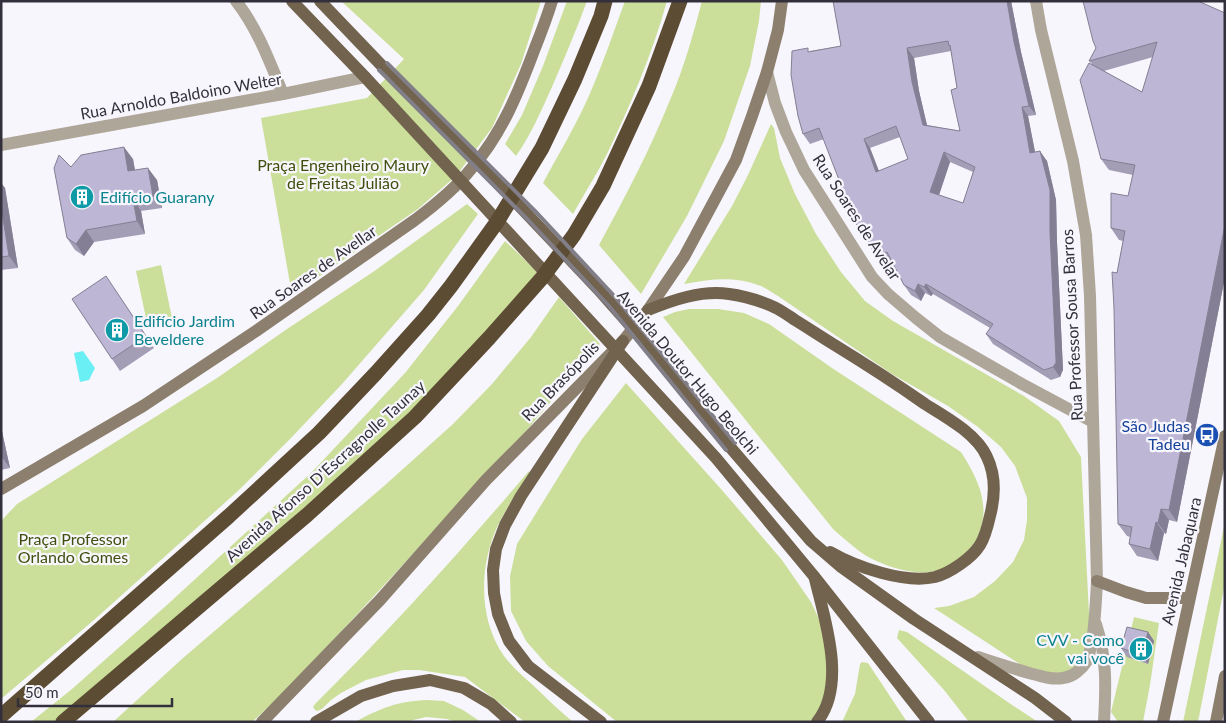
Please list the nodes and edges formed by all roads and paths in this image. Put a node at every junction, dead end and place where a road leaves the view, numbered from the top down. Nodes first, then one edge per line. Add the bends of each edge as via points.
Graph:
1 (236, 1) edge
2 (292, 1) edge
3 (320, 1) edge
4 (552, 1) edge
5 (605, 1) edge
6 (680, 1) edge
7 (782, 1) edge
8 (1036, 1) edge
9 (767, 72) junction
10 (366, 77) junction
11 (283, 94) junction
12 (1, 145) edge
13 (648, 310) junction
14 (623, 341) junction
15 (1093, 422) junction
16 (1225, 436) edge
17 (1, 489) edge
18 (811, 541) junction
19 (813, 574) junction
20 (1097, 581) junction
21 (1189, 598) junction
22 (1095, 622) junction
23 (970, 655) junction
24 (1225, 676) edge
25 (1, 716) edge
26 (63, 722) edge
27 (262, 722) edge
28 (316, 722) edge
29 (511, 722) edge
30 (601, 722) edge
31 (817, 722) edge
32 (929, 722) edge
33 (1066, 722) edge
34 (1104, 722) edge
35 (1162, 722) edge
36 (1216, 722) edge

1 - 11 street via 260,42
2 - 10 main road, Avenida Doutor Hugo Beolchi
3 - 18 main road, Avenida Doutor Hugo Beolchi via 598,289
4 - 17 street, Rua Soares de Avellar via 525,76 504,122 472,169 438,202 256,331 143,406
5 - 25 highway, Avenida Afonso D'Escragnolle Taunay via 575,79 542,148 497,222 428,315 319,433
6 - 26 highway, Avenida Afonso D'Escragnolle Taunay via 649,86 603,186 574,235 542,278 415,417 307,515
7 - 9 street, Rua Brasópolis
8 - 15 street, Rua Professor Sousa Barros via 1073,161 1086,234
9 - 13 street, Rua Brasópolis via 736,160 684,257
9 - 15 street, Rua Soares de Avelar via 775,103 804,170 872,277 940,337
10 - 11 street, Rua Arnoldo Baldoino Welter
10 - 19 main road, Avenida Doutor Hugo Beolchi via 716,458
11 - 12 street, Rua Arnoldo Baldoino Welter
13 - 14 street, Rua Brasópolis
13 - 18 main road via 686,296 705,294 754,299 776,308 961,428 976,440 987,456 993,478 994,501 989,522 980,546 960,566 934,577 911,579 858,565
14 - 27 street, Rua Brasópolis via 486,480 380,600
14 - 30 main road via 520,496 496,549 493,570 498,614 509,642 528,666
15 - 20 street, Rua Professor Sousa Barros
16 - 21 street, Avenida Jabaquara
18 - 23 main road, Avenida Doutor Hugo Beolchi via 840,566
19 - 31 main road via 825,619 832,666 831,691 823,715
19 - 32 main road, Avenida Doutor Hugo Beolchi
20 - 21 street via 1146,598
20 - 22 street, Rua Professor Sousa Barros
21 - 35 street, Avenida Jabaquara
22 - 23 street, Rua Professor Sousa Barros via 1087,661 1073,675 1064,678 1038,675
22 - 34 street, Rua Professor Sousa Barros via 1105,670
23 - 33 main road, Avenida Doutor Hugo Beolchi
24 - 36 street
28 - 29 main road via 361,696 393,686 430,680 464,688 491,704

